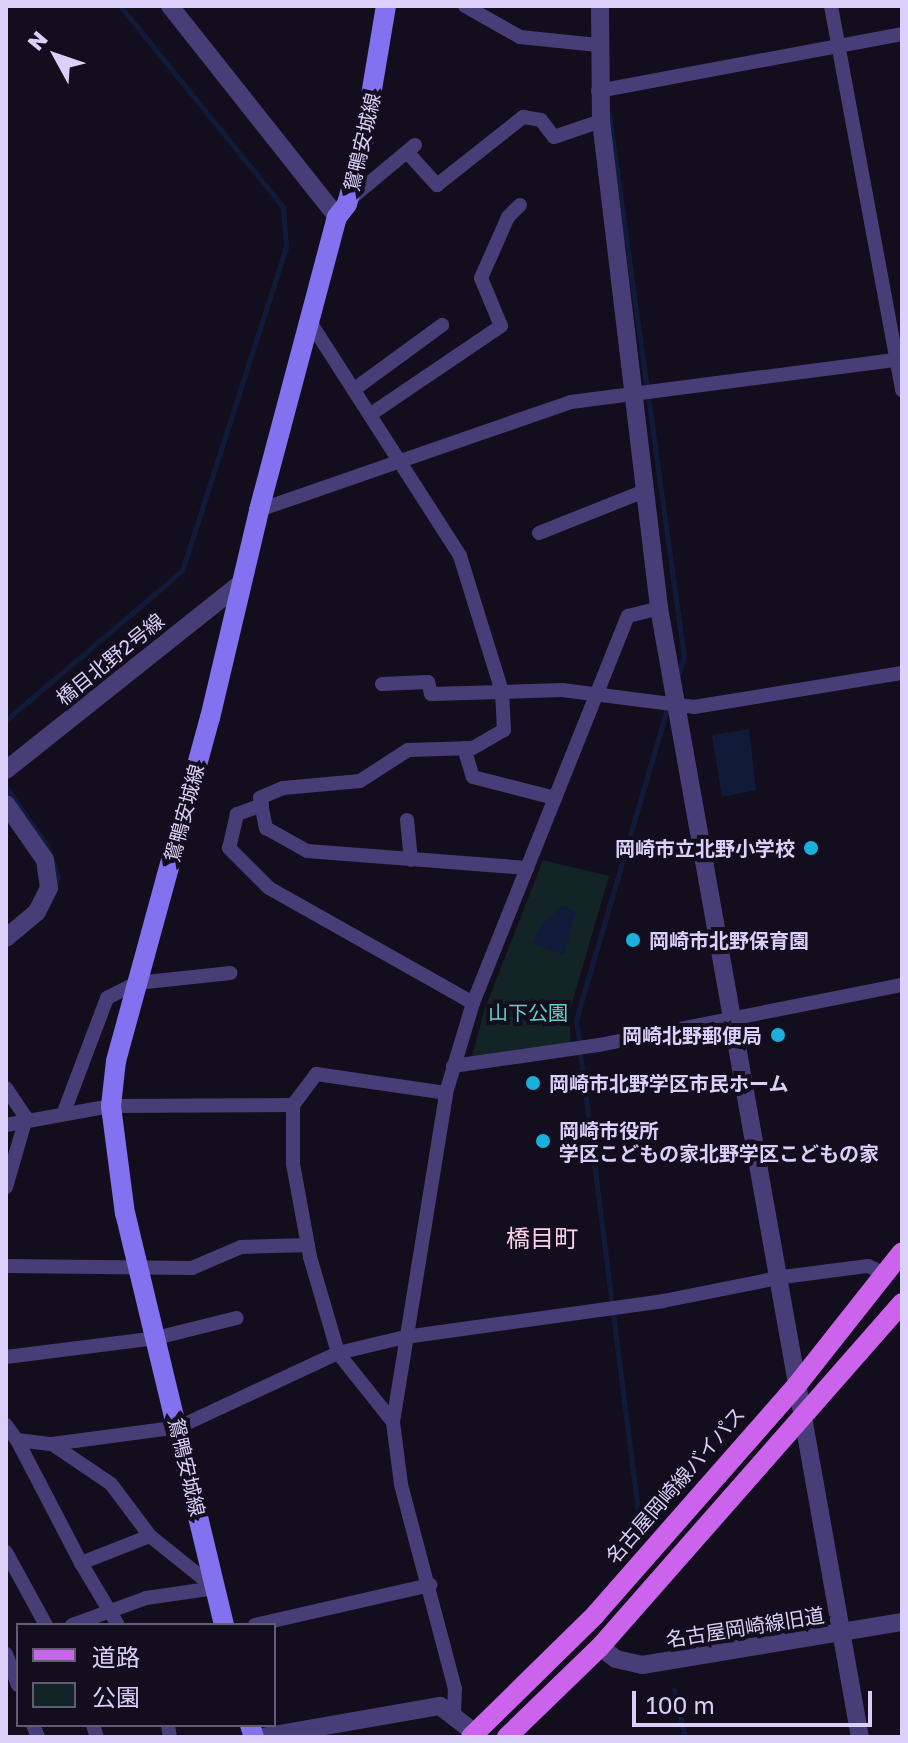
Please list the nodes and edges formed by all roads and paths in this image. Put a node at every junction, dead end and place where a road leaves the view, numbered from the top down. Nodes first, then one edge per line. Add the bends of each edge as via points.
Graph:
1 (170, 6) edge
2 (386, 6) edge
3 (465, 6) edge
4 (600, 6) edge
5 (831, 6) edge
6 (902, 34) edge
7 (598, 45) junction
8 (838, 45) junction
9 (598, 91) junction
10 (601, 121) junction
11 (520, 205) dead end
12 (343, 209) junction
13 (310, 322) junction
14 (442, 325) dead end
15 (900, 359) edge
16 (356, 388) junction
17 (902, 390) edge
18 (634, 394) junction
19 (371, 414) junction
20 (400, 464) junction
21 (642, 492) junction
22 (259, 510) junction
23 (539, 533) dead end
24 (242, 582) junction
25 (659, 608) junction
26 (902, 673) edge
27 (382, 684) dead end
28 (502, 692) junction
29 (596, 698) junction
30 (675, 707) junction
31 (464, 748) junction
32 (6, 770) edge
33 (555, 798) junction
34 (6, 804) edge
35 (262, 805) junction
36 (407, 820) dead end
37 (411, 860) junction
38 (527, 868) junction
39 (6, 938) edge
40 (230, 973) dead end
41 (137, 983) junction
42 (902, 985) edge
43 (473, 1003) junction
44 (730, 1017) junction
45 (453, 1066) junction
46 (6, 1088) edge
47 (446, 1093) junction
48 (293, 1105) junction
49 (111, 1106) junction
50 (64, 1112) junction
51 (26, 1118) junction
52 (6, 1125) edge
53 (6, 1187) edge
54 (308, 1245) junction
55 (902, 1252) edge
56 (138, 1265) junction
57 (6, 1266) edge
58 (883, 1273) junction
59 (776, 1279) junction
60 (902, 1303) edge
61 (237, 1318) dead end
62 (405, 1337) junction
63 (156, 1338) junction
64 (338, 1353) junction
65 (6, 1357) edge
66 (797, 1385) junction
67 (803, 1415) junction
68 (393, 1422) junction
69 (6, 1425) edge
70 (179, 1427) junction
71 (17, 1440) junction
72 (52, 1444) junction
73 (150, 1536) junction
74 (6, 1552) edge
75 (81, 1563) junction
76 (430, 1585) junction
77 (215, 1588) junction
78 (110, 1611) junction
79 (902, 1622) edge
80 (45, 1623) edge
81 (77, 1623) edge
82 (117, 1623) edge
83 (224, 1623) edge
84 (264, 1623) edge
85 (842, 1634) junction
86 (600, 1647) junction
87 (6, 1654) edge
88 (16, 1680) edge
89 (454, 1714) junction
90 (473, 1735) edge
91 (262, 1737) edge
92 (507, 1737) edge
93 (860, 1737) edge

1 - 12 street
2 - 12 main road, 鴛鴨安城線
3 - 7 street via 520,37
4 - 7 street
5 - 8 street
6 - 8 street
7 - 9 street
8 - 9 street
8 - 15 street
9 - 10 street
10 - 12 street via 554,137 541,120 523,117 437,185 411,148
10 - 18 street
11 - 19 street via 508,217 481,278 501,326
12 - 13 main road, 鴛鴨安城線
13 - 16 street
13 - 22 main road, 鴛鴨安城線
14 - 16 street
15 - 17 street
15 - 18 street
16 - 19 street
18 - 20 street via 571,402
18 - 21 street
19 - 20 street
20 - 22 street
20 - 28 street via 460,556
21 - 23 street
21 - 25 street
22 - 24 main road, 鴛鴨安城線
24 - 32 street, 橋目北野2号線
24 - 41 main road, 鴛鴨安城線
25 - 29 street via 628,616
25 - 30 street
26 - 30 street
27 - 28 street via 428,682 431,694
28 - 29 street via 562,690
28 - 31 street via 504,730
29 - 30 street
29 - 33 street
30 - 44 street
31 - 33 street via 473,777
31 - 35 street via 408,750 360,781 283,788 260,798
33 - 38 street
34 - 39 street via 45,860 49,888 37,912
35 - 37 street via 266,828 307,851
35 - 43 street via 237,814 229,848 269,888
36 - 37 street
37 - 38 street
38 - 43 street
40 - 41 street
41 - 49 main road, 鴛鴨安城線 via 116,1061
41 - 50 street via 107,998
42 - 44 street
43 - 45 street
44 - 45 street via 599,1045
44 - 59 street
45 - 47 street
46 - 51 street
47 - 48 street via 316,1074
47 - 62 street
48 - 49 street
48 - 54 street via 293,1164
49 - 50 street
49 - 56 main road, 鴛鴨安城線 via 125,1214
50 - 51 street
51 - 52 street
51 - 53 street
54 - 56 street via 241,1247 192,1268
54 - 64 street
55 - 58 main road, 名古屋岡崎線バイパス
56 - 57 street
56 - 63 main road, 鴛鴨安城線
58 - 59 street via 868,1266
58 - 66 main road, 名古屋岡崎線バイパス
59 - 62 street via 663,1301
59 - 66 street
60 - 67 main road
61 - 63 street
62 - 64 street
62 - 68 street
63 - 65 street
63 - 70 main road, 鴛鴨安城線
64 - 68 street
64 - 70 street
66 - 67 street
66 - 90 main road, 名古屋岡崎線バイパス via 595,1615
67 - 85 street
67 - 86 main road
68 - 76 street via 401,1484
69 - 71 street
70 - 72 street
70 - 77 main road, 鴛鴨安城線
71 - 72 street
71 - 75 street
72 - 73 street via 111,1484
73 - 75 street
73 - 77 street
74 - 80 street
75 - 78 street
76 - 84 street
76 - 89 street via 455,1689
77 - 78 street via 146,1598
77 - 83 main road, 鴛鴨安城線
78 - 81 street
78 - 82 street
79 - 85 street, 名古屋岡崎線旧道
85 - 86 street, 名古屋岡崎線旧道 via 642,1665 616,1659
85 - 93 street
86 - 92 main road
87 - 88 street
89 - 90 street
89 - 91 street via 440,1706

